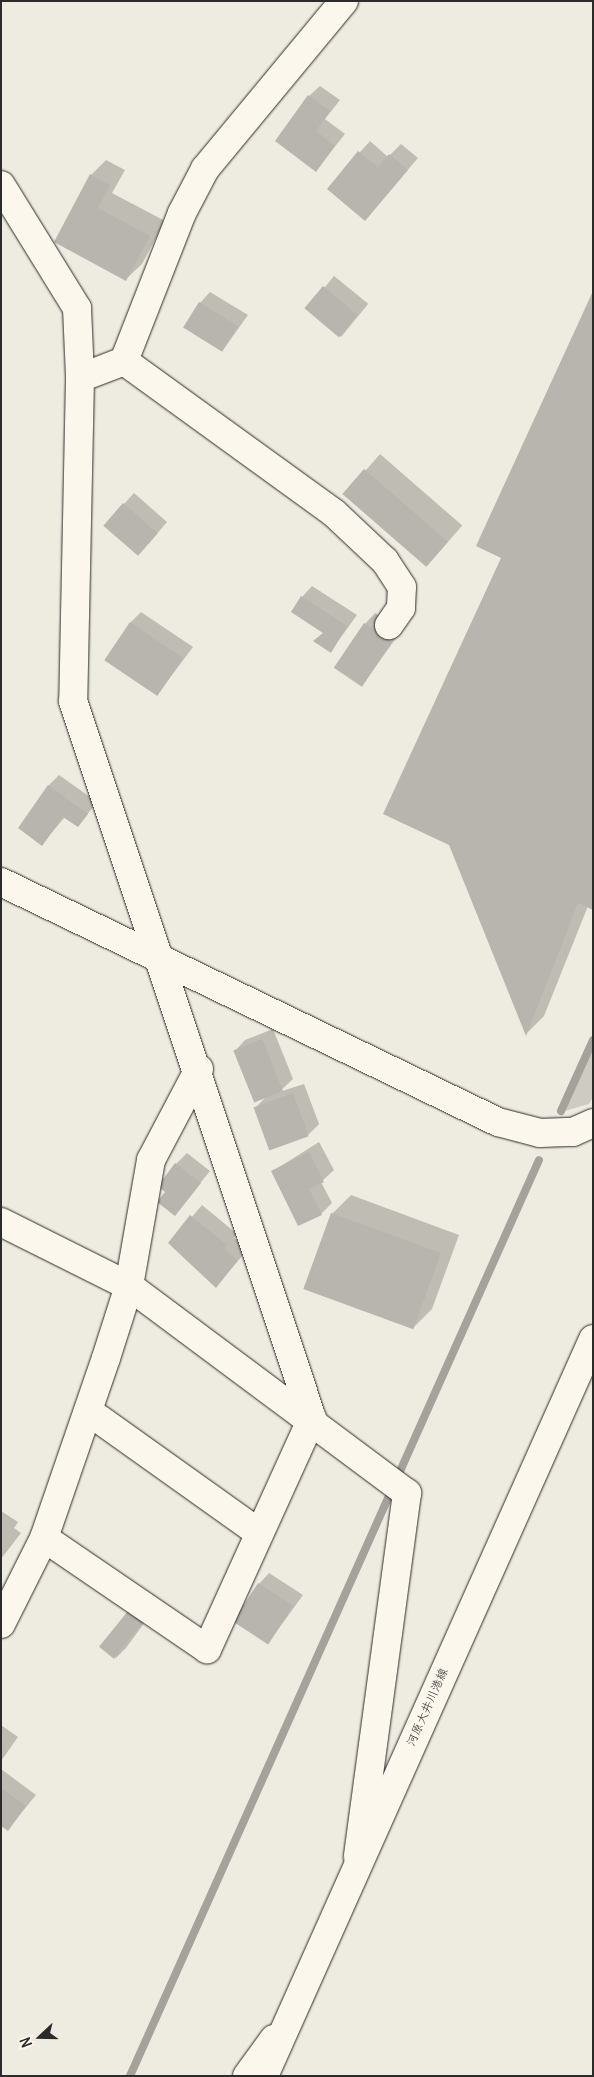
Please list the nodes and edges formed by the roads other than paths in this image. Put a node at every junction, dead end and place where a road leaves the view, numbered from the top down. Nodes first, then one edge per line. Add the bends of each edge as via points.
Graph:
1 (344, 1) edge
2 (1, 185) edge
3 (124, 361) junction
4 (80, 378) junction
5 (390, 625) dead end
6 (1, 882) edge
7 (160, 957) junction
8 (199, 1069) junction
9 (593, 1123) edge
10 (1, 1222) edge
11 (129, 1286) junction
12 (593, 1339) edge
13 (88, 1411) junction
14 (312, 1418) junction
15 (259, 1533) junction
16 (44, 1538) junction
17 (1, 1624) edge
18 (357, 1864) junction
19 (290, 2018) junction
20 (247, 2076) edge
21 (264, 2076) edge

1 - 3 street via 205,169 182,213
2 - 4 street via 77,308
3 - 4 street
3 - 5 street via 334,513 385,561 402,587 402,608
4 - 7 street via 73,701
6 - 7 street
7 - 8 street
7 - 9 street via 498,1122 540,1133 573,1132
8 - 11 street via 152,1160
8 - 14 street
10 - 11 street
11 - 13 street
11 - 14 street
12 - 18 street, 河原大井川港線
13 - 15 street
13 - 16 street
14 - 15 street
14 - 18 street via 407,1493
15 - 16 street via 208,1649
16 - 17 street
18 - 19 street, 河原大井川港線
19 - 20 street
19 - 21 street, 河原大井川港線

